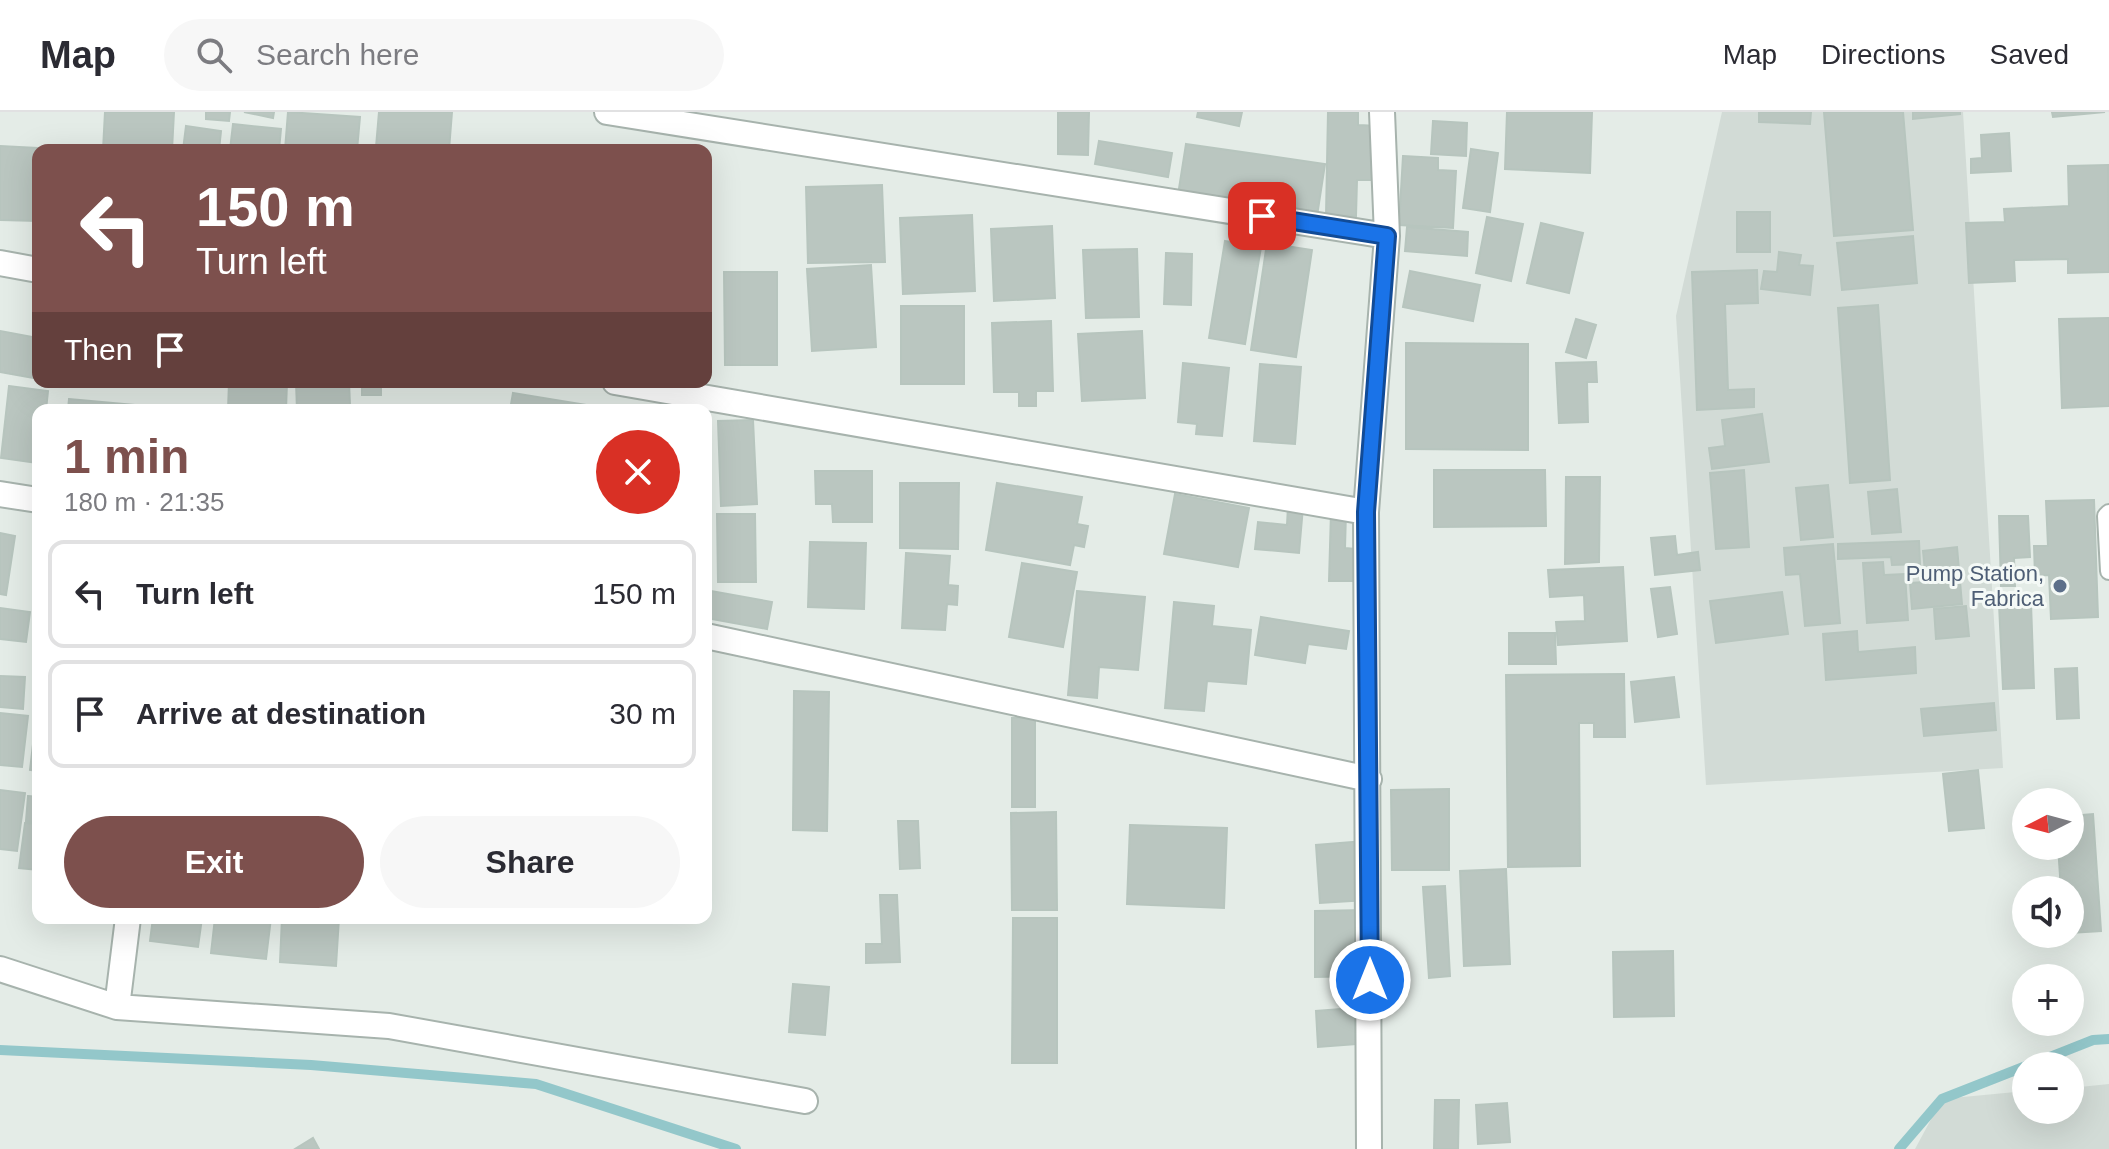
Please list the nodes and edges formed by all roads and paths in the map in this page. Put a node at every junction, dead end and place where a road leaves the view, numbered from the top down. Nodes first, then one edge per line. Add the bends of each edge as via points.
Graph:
1 (607, 112) edge
2 (1382, 112) edge
3 (1387, 236) junction
4 (0, 263) edge
5 (32, 269) edge
6 (650, 388) edge
7 (0, 494) edge
8 (32, 499) edge
9 (1366, 512) junction
10 (2109, 513) edge
11 (2109, 571) edge
12 (712, 637) edge
13 (1369, 779) junction
14 (127, 924) edge
15 (0, 969) edge
16 (117, 1007) junction
17 (805, 1101) dead end
18 (1369, 1149) edge

1 - 3 street
2 - 3 street
3 - 9 street
4 - 5 street
6 - 9 street
7 - 8 street
9 - 13 street
10 - 11 lane
12 - 13 street
13 - 18 street
14 - 16 street
15 - 16 street
16 - 17 street via 389,1026

